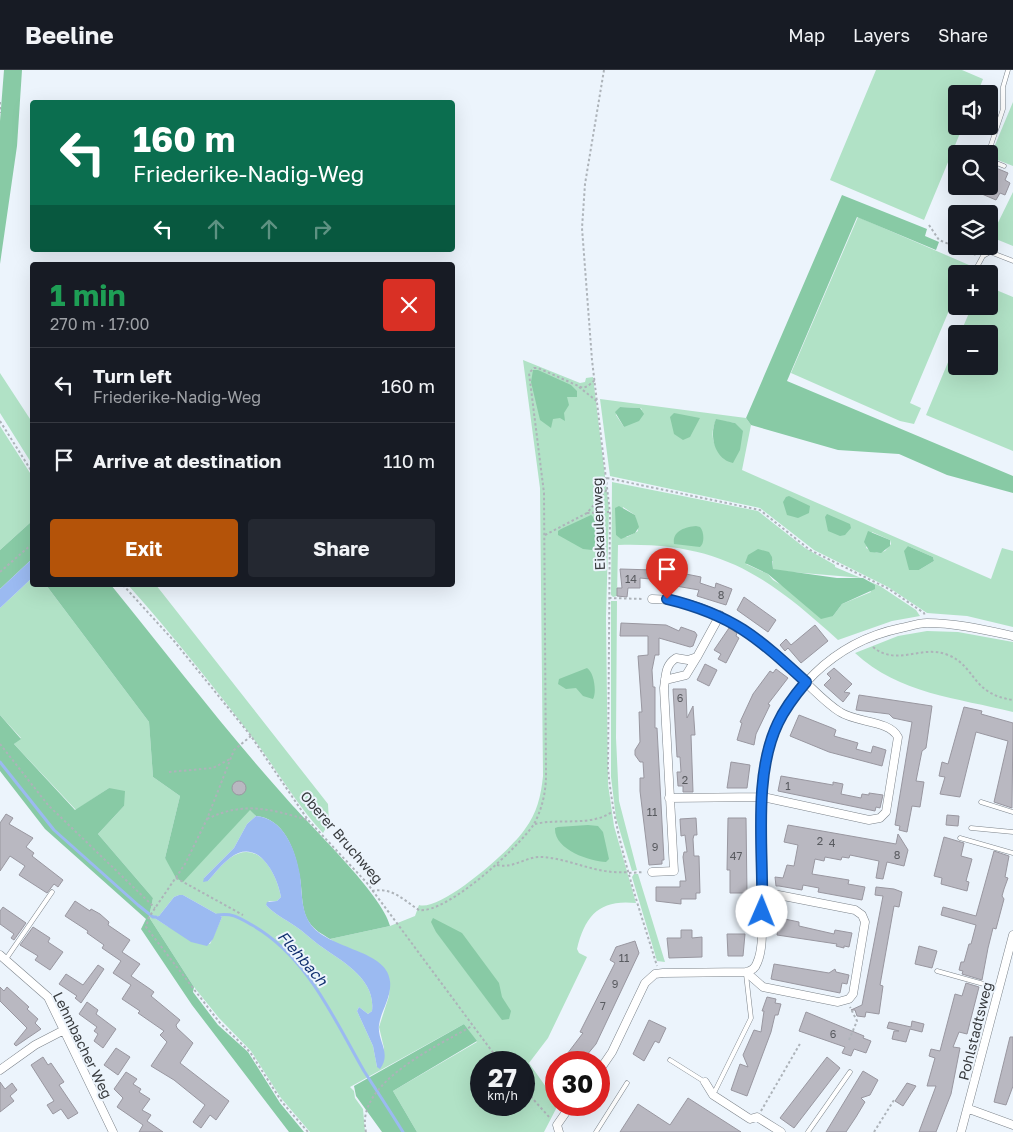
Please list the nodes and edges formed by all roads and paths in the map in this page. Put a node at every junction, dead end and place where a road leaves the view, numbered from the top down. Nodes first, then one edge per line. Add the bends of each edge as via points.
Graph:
1 (604, 70) edge
2 (1008, 70) edge
3 (0, 102) edge
4 (0, 113) edge
5 (991, 145) edge
6 (998, 164) edge
7 (1004, 166) dead end
8 (929, 225) dead end
9 (982, 257) junction
10 (1013, 261) edge
11 (978, 265) edge
12 (595, 380) junction
13 (579, 387) junction
14 (598, 402) junction
15 (0, 421) edge
16 (30, 469) edge
17 (607, 478) junction
18 (608, 488) junction
19 (610, 512) junction
20 (587, 513) junction
21 (545, 535) junction
22 (30, 546) edge
23 (0, 572) edge
24 (125, 587) edge
25 (609, 598) junction
26 (652, 599) joint
27 (720, 615) junction
28 (925, 623) junction
29 (1013, 636) edge
30 (868, 638) junction
31 (697, 657) junction
32 (665, 680) junction
33 (806, 682) junction
34 (1013, 700) edge
35 (251, 736) junction
36 (0, 744) edge
37 (230, 758) junction
38 (168, 772) dead end
39 (669, 798) junction
40 (763, 798) junction
41 (981, 802) dead end
42 (613, 811) junction
43 (1013, 812) edge
44 (207, 819) junction
45 (308, 820) junction
46 (534, 824) junction
47 (972, 828) dead end
48 (1013, 832) edge
49 (960, 838) dead end
50 (1013, 853) edge
51 (496, 864) junction
52 (629, 872) junction
53 (652, 872) joint
54 (176, 878) junction
55 (372, 891) junction
56 (52, 892) dead end
57 (763, 892) junction
58 (155, 908) junction
59 (243, 915) dead end
60 (1013, 935) edge
61 (3, 957) edge
62 (937, 971) dead end
63 (746, 972) junction
64 (659, 974) junction
65 (998, 988) junction
66 (847, 1001) junction
67 (472, 1026) junction
68 (64, 1030) junction
69 (849, 1040) dead end
70 (801, 1042) dead end
71 (491, 1051) edge
72 (610, 1055) edge
73 (670, 1060) dead end
74 (0, 1070) edge
75 (850, 1072) dead end
76 (705, 1082) joint
77 (627, 1083) dead end
78 (713, 1095) junction
79 (894, 1100) dead end
80 (535, 1102) edge
81 (969, 1109) junction
82 (565, 1116) edge
83 (757, 1117) junction
84 (1013, 1125) edge
85 (558, 1129) edge
86 (114, 1132) edge
87 (308, 1132) edge
88 (366, 1132) edge
89 (596, 1132) edge
90 (781, 1132) edge
91 (808, 1132) edge
92 (874, 1132) edge
93 (961, 1132) edge

1 - 12 path, Eiskaulenweg via 585,184 582,228
2 - 5 lane via 1003,87 1004,110
3 - 4 path
6 - 7 lane
8 - 9 path via 939,240
9 - 10 lane via 990,252
9 - 11 lane
12 - 13 path via 586,388
12 - 14 path, Eiskaulenweg
13 - 14 path
13 - 21 path via 538,368 529,373 540,455
14 - 17 path, Eiskaulenweg
15 - 16 path
17 - 18 path, Eiskaulenweg
17 - 28 path via 760,510 810,550 889,589 924,613
18 - 19 path, Eiskaulenweg
18 - 20 path
19 - 20 path
19 - 25 path, Eiskaulenweg
20 - 21 path
21 - 46 path via 546,776 543,800
22 - 23 path
24 - 35 path, Oberer Bruchweg via 174,641
25 - 26 path
25 - 42 path, Eiskaulenweg via 607,741
26 - 27 street via 676,601
27 - 31 street
27 - 33 street via 751,633
28 - 29 street
28 - 30 street
30 - 33 street via 827,661
30 - 34 path via 876,649 891,656 929,652 948,655 986,691
31 - 32 street via 686,675
31 - 32 street via 688,660 676,658 669,662
32 - 39 street
33 - 40 street via 778,724 766,762
33 - 40 street via 847,717 887,726 896,733 886,812 880,818 869,820
35 - 37 path via 234,750
35 - 45 path, Oberer Bruchweg
36 - 58 path via 48,805
37 - 38 path via 213,768
37 - 44 path
39 - 40 street
39 - 53 street via 674,871
40 - 57 street
41 - 43 lane
42 - 46 path via 595,819
42 - 52 path, Eiskaulenweg
44 - 45 path via 242,807 273,810
44 - 54 path
45 - 55 path, Oberer Bruchweg
46 - 51 path via 518,845
47 - 48 lane
49 - 50 lane
51 - 52 path via 518,864 540,856 596,870
51 - 55 path via 458,896 427,911 392,892 383,889
52 - 53 path
52 - 64 path, Eiskaulenweg
54 - 58 path
54 - 59 path
55 - 67 path, Oberer Bruchweg
56 - 61 lane
57 - 63 street via 759,958 755,967
57 - 66 street via 855,910 862,915 865,922 852,994
58 - 87 path via 146,927 220,1023 250,1052 282,1102
60 - 65 street, Pohlstadtsweg
61 - 68 street, Lehmbacher Weg via 48,998
62 - 65 lane
63 - 64 street
63 - 66 street via 763,987
63 - 78 lane via 751,1018
64 - 72 street via 651,976 646,983
65 - 81 street, Pohlstadtsweg
66 - 69 path via 857,1021
67 - 71 path, Oberer Bruchweg
67 - 88 path via 386,1078 364,1117
68 - 74 street
68 - 86 street, Lehmbacher Weg
70 - 83 path
73 - 76 lane
75 - 91 lane
76 - 78 street
77 - 89 lane
78 - 83 street via 750,1119
79 - 92 path
80 - 85 path
81 - 84 street
81 - 93 street, Pohlstadtsweg
82 - 85 street
83 - 90 street

